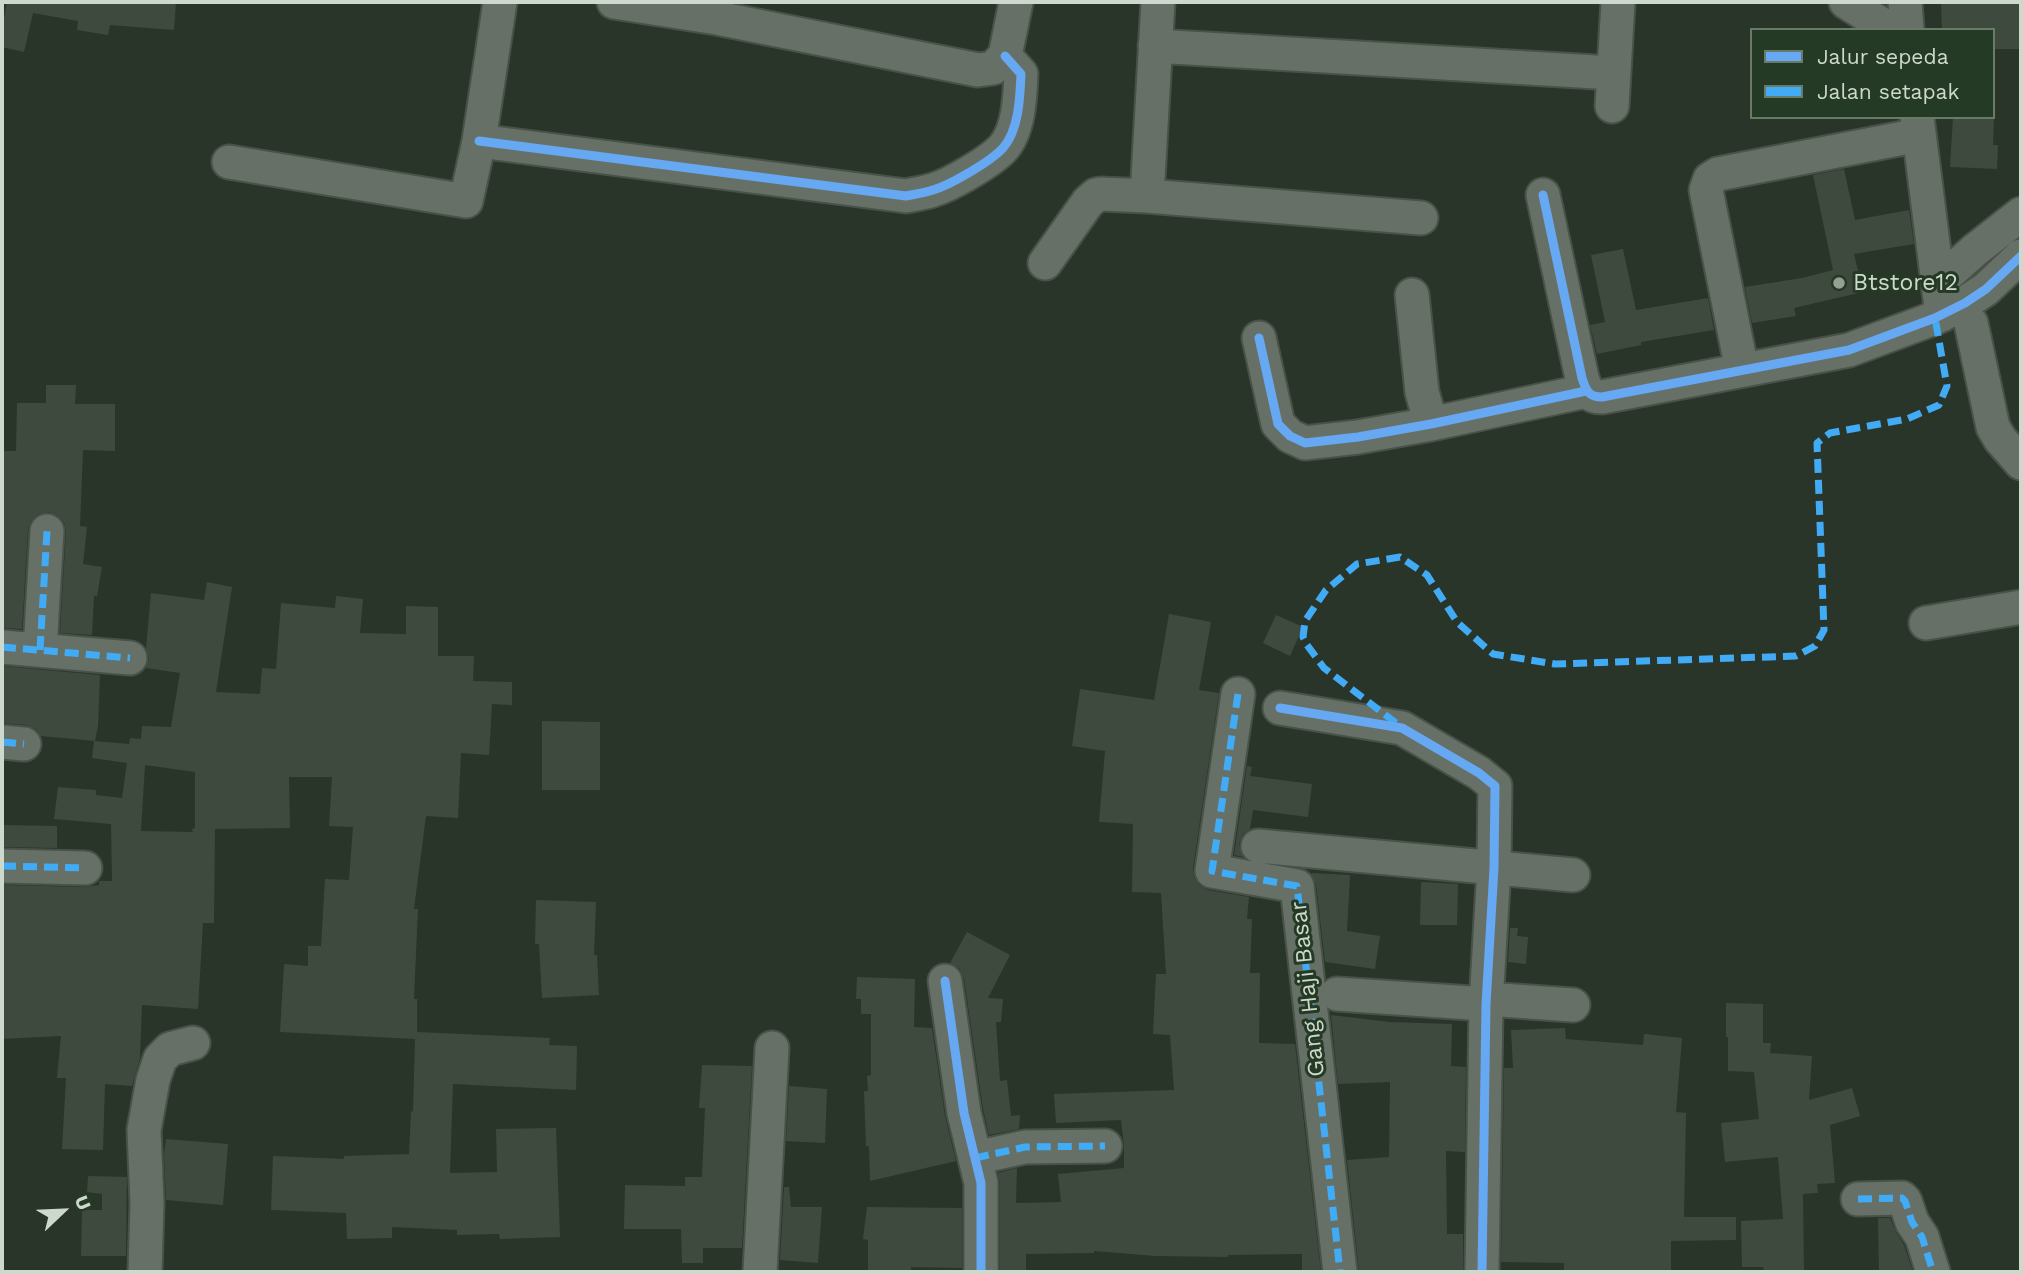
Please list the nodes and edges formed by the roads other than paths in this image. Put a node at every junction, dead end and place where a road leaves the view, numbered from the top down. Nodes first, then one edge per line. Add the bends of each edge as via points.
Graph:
1 (500, 2) edge
2 (614, 2) edge
3 (1016, 2) edge
4 (1158, 2) edge
5 (1618, 2) edge
6 (1846, 2) edge
7 (1905, 2) edge
8 (1888, 17) edge
9 (1907, 28) edge
10 (1155, 46) junction
11 (1005, 56) junction
12 (1613, 74) junction
13 (1612, 106) dead end
14 (1918, 126) edge
15 (478, 141) junction
16 (229, 162) dead end
17 (1542, 195) dead end
18 (1147, 196) junction
19 (2021, 214) edge
20 (1421, 218) dead end
21 (2021, 256) edge
22 (1045, 263) dead end
23 (1412, 295) dead end
24 (1950, 307) junction
25 (1259, 338) dead end
26 (1742, 370) junction
27 (1586, 391) junction
28 (1431, 424) junction
29 (2021, 463) edge
30 (47, 531) dead end
31 (2021, 607) edge
32 (1926, 623) dead end
33 (2, 647) edge
34 (40, 650) junction
35 (130, 658) dead end
36 (1238, 694) dead end
37 (1280, 708) dead end
38 (1258, 846) dead end
39 (2, 866) edge
40 (85, 868) dead end
41 (1494, 868) junction
42 (1573, 874) dead end
43 (945, 981) dead end
44 (1337, 994) dead end
45 (1486, 1001) junction
46 (1573, 1005) dead end
47 (193, 1043) dead end
48 (772, 1048) dead end
49 (1105, 1146) dead end
50 (975, 1158) junction
51 (1858, 1199) dead end
52 (145, 1272) edge
53 (760, 1272) edge
54 (981, 1272) edge
55 (1340, 1272) edge
56 (1482, 1272) edge
57 (1933, 1272) edge

1 - 15 street
2 - 11 street via 978,69 993,68
3 - 11 street
4 - 10 street
5 - 12 street
6 - 8 street
7 - 9 street
10 - 12 street
10 - 18 street
11 - 15 street via 1020,74 1020,84 1014,127 1004,147 934,190 906,196
12 - 13 street
14 - 24 street
14 - 26 street via 1710,179 1706,190
15 - 16 street via 466,201
17 - 27 street
18 - 20 street
18 - 22 street via 1096,195
19 - 24 street via 1975,250
21 - 24 street via 1986,289
23 - 28 street via 1422,393
24 - 26 street via 1849,350
24 - 29 street via 1993,426
25 - 28 street via 1278,424 1290,436 1305,443
26 - 27 street via 1602,397
27 - 28 street
30 - 34 street
31 - 32 street
33 - 34 street
34 - 35 street
36 - 55 street, Gang Haji Basar via 1212,871 1297,886
37 - 41 street via 1402,728 1492,782 1497,792
38 - 41 street
39 - 40 street
41 - 42 street
41 - 45 street
43 - 50 street
44 - 45 street
45 - 46 street
45 - 56 street
47 - 52 street via 170,1049 160,1059 153,1080 144,1130
48 - 53 street
49 - 50 street via 1025,1147
50 - 54 street via 981,1183
51 - 57 street via 1902,1198

